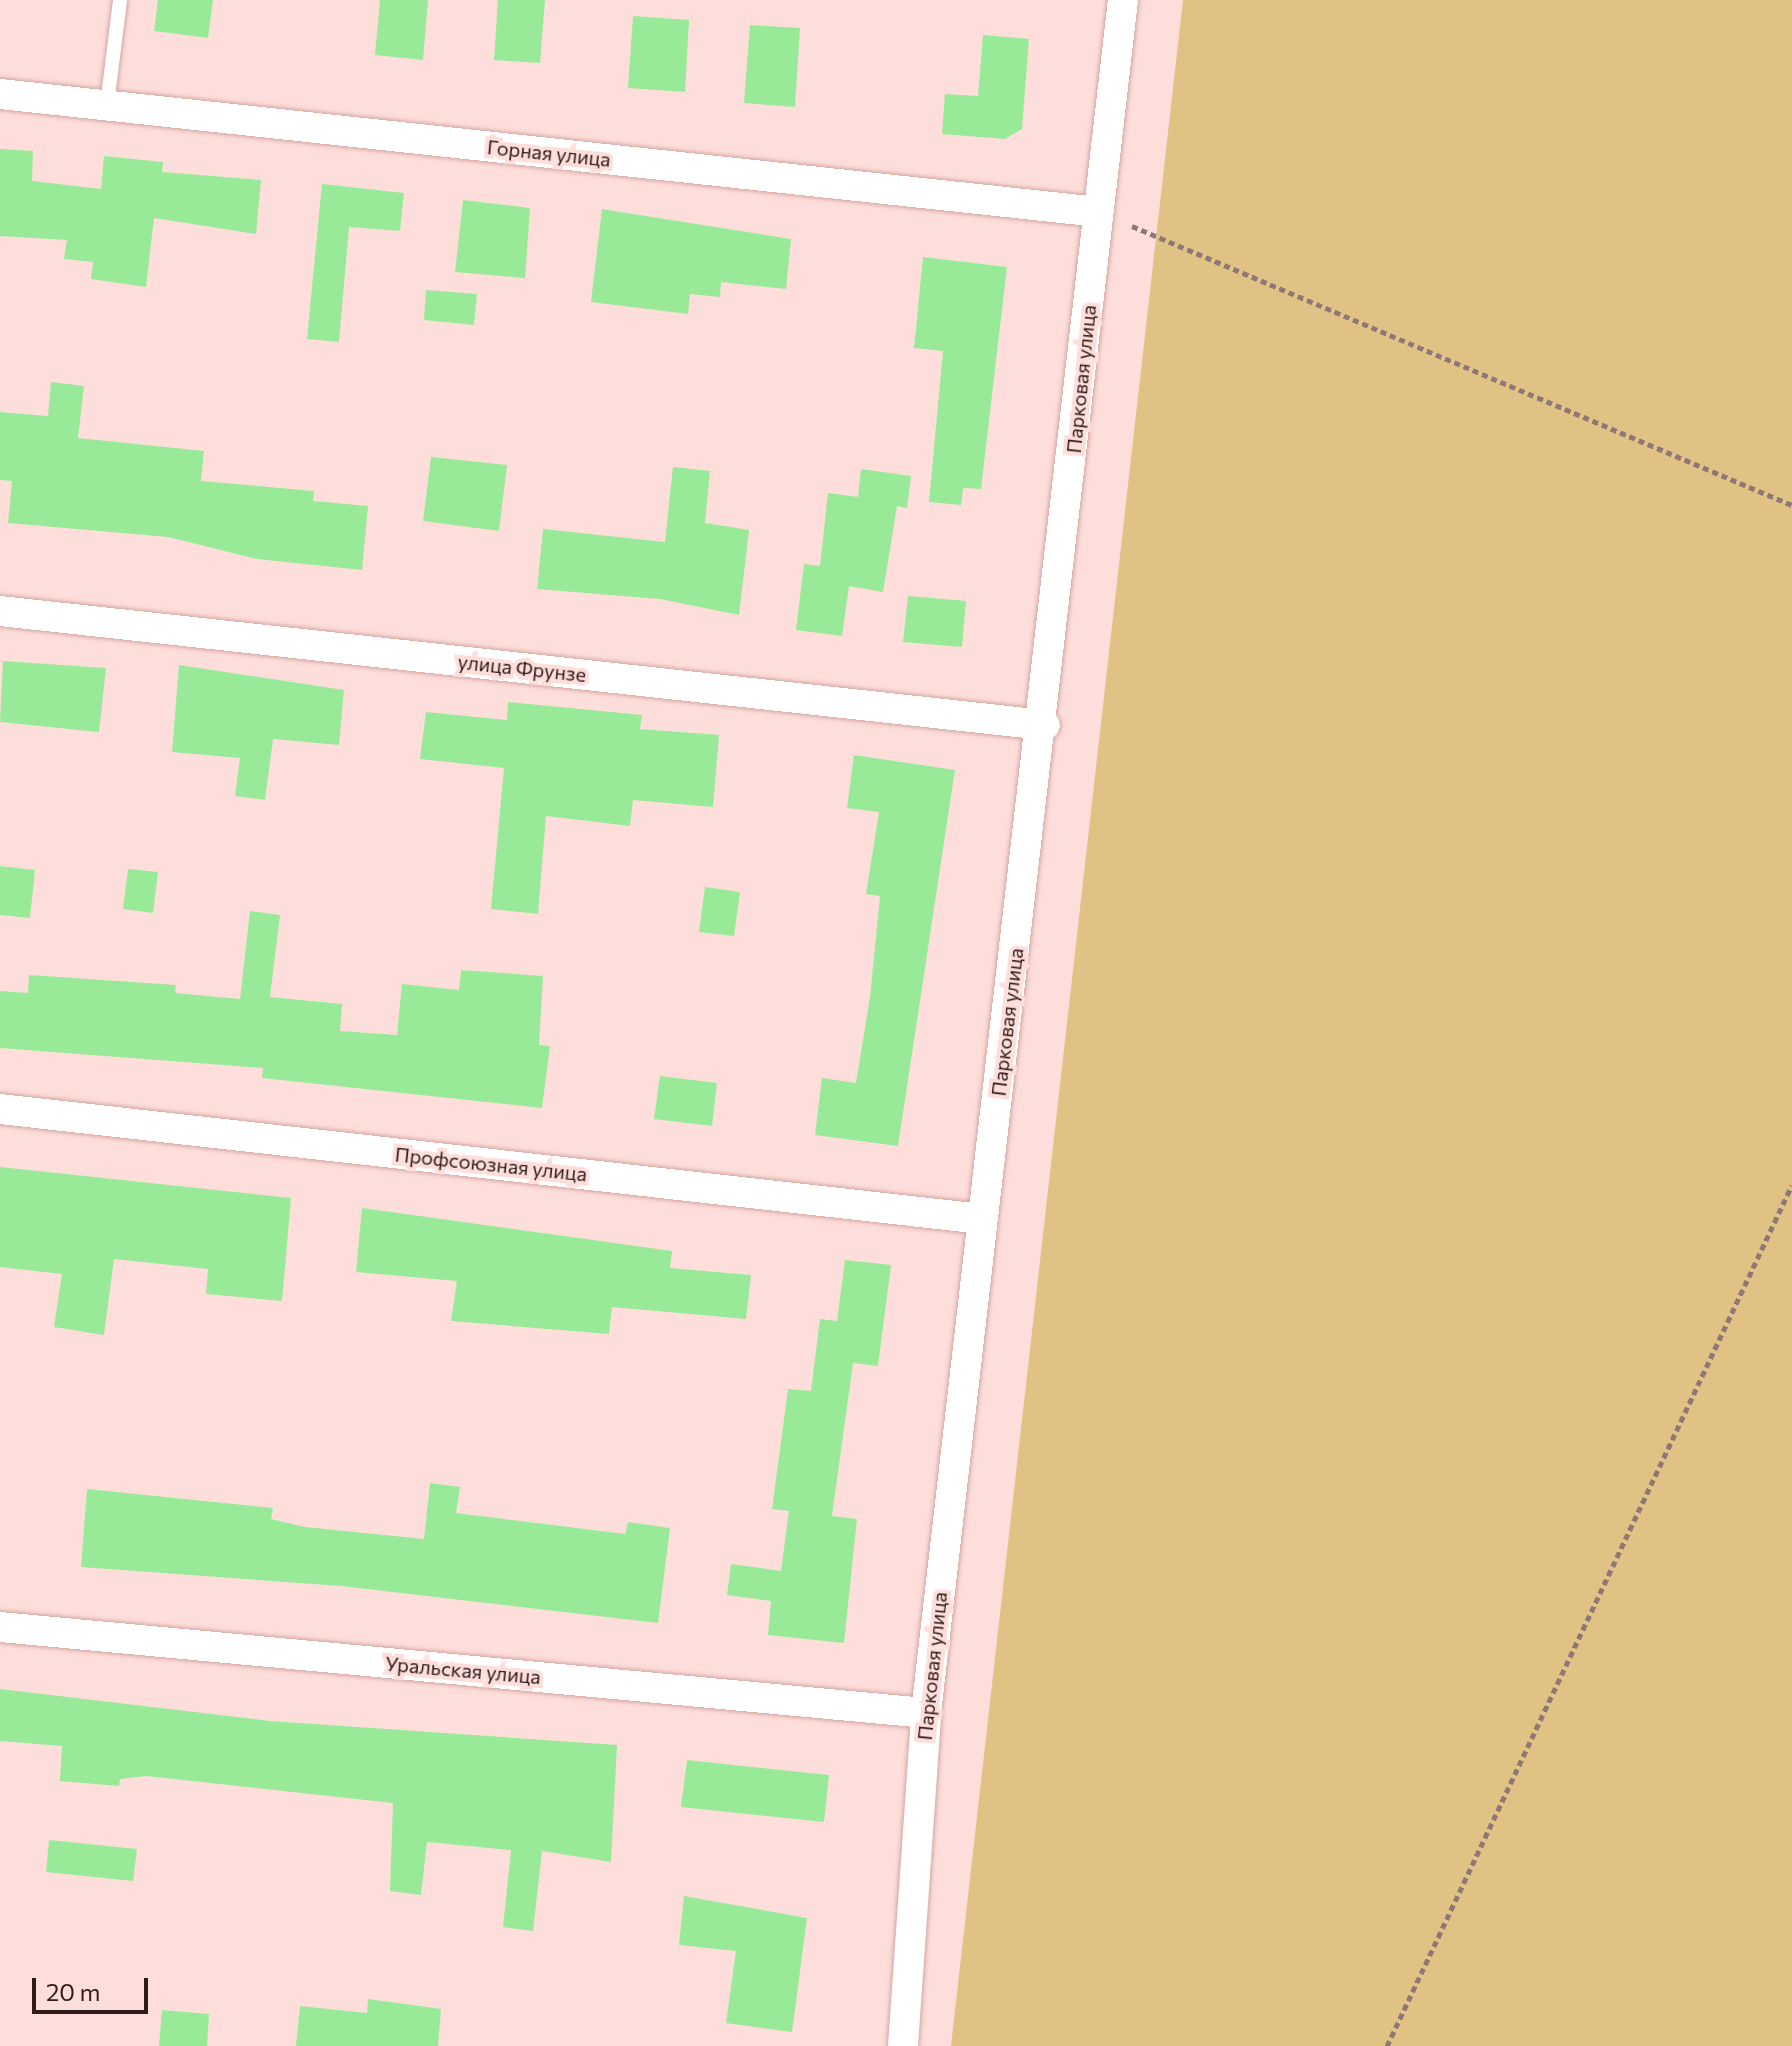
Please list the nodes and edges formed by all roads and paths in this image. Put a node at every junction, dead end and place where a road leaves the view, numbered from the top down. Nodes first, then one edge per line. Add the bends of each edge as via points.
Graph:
1 (120, 0) edge
2 (1123, 0) edge
3 (0, 94) edge
4 (107, 105) junction
5 (1098, 212) junction
6 (1792, 505) edge
7 (0, 611) edge
8 (1045, 725) junction
9 (0, 1109) edge
10 (1792, 1185) edge
11 (982, 1219) junction
12 (0, 1627) edge
13 (926, 1713) junction
14 (903, 2046) edge
15 (1387, 2046) edge

1 - 4 lane
2 - 5 street, Парковая улица
3 - 4 street, Горная улица
4 - 5 street, Горная улица
5 - 6 path
5 - 8 street, Парковая улица
7 - 8 street, улица Фрунзе
8 - 11 street, Парковая улица
9 - 11 street, Профсоюзная улица
10 - 15 path
11 - 13 street, Парковая улица
12 - 13 street, Уральская улица
13 - 14 street, Парковая улица

